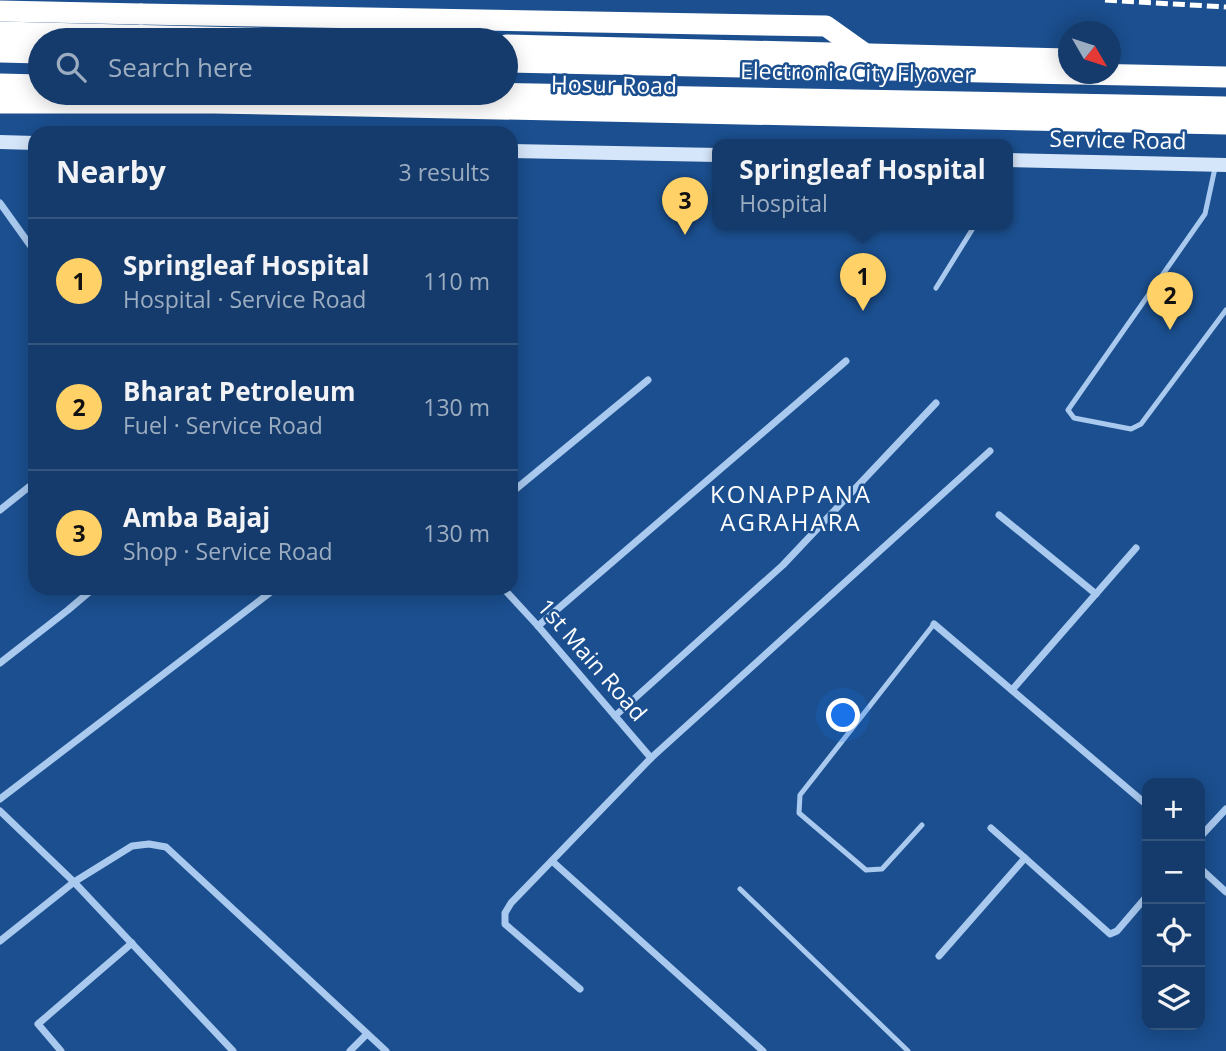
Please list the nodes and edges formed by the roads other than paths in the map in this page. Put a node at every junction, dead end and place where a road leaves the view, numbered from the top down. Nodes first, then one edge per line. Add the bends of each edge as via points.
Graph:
1 (0, 11) edge
2 (0, 32) edge
3 (28, 33) edge
4 (518, 45) edge
5 (0, 52) edge
6 (28, 53) edge
7 (1058, 59) edge
8 (1121, 60) edge
9 (518, 62) edge
10 (1226, 63) edge
11 (888, 70) junction
12 (1226, 77) edge
13 (0, 84) edge
14 (28, 85) edge
15 (518, 94) edge
16 (0, 103) edge
17 (28, 103) edge
18 (323, 105) edge
19 (1226, 107) edge
20 (1226, 124) edge
21 (0, 142) edge
22 (28, 143) edge
23 (518, 151) edge
24 (712, 155) edge
25 (1013, 160) edge
26 (1221, 165) edge
27 (0, 203) edge
28 (972, 230) edge
29 (28, 242) edge
30 (936, 288) dead end
31 (1226, 310) edge
32 (846, 361) dead end
33 (648, 380) dead end
34 (936, 403) dead end
35 (990, 451) dead end
36 (518, 487) edge
37 (28, 488) edge
38 (0, 510) edge
39 (999, 515) dead end
40 (1136, 548) dead end
41 (1096, 594) junction
42 (86, 595) edge
43 (267, 595) edge
44 (509, 595) edge
45 (934, 624) joint
46 (538, 626) junction
47 (0, 663) edge
48 (1012, 690) junction
49 (615, 716) junction
50 (651, 758) junction
51 (0, 799) edge
52 (1142, 801) edge
53 (1226, 809) edge
54 (0, 811) edge
55 (922, 825) dead end
56 (992, 828) dead end
57 (1205, 832) edge
58 (1025, 858) junction
59 (552, 861) junction
60 (1205, 872) edge
61 (74, 882) junction
62 (740, 890) dead end
63 (1226, 892) edge
64 (1142, 902) edge
65 (0, 941) edge
66 (132, 943) junction
67 (939, 956) dead end
68 (580, 989) dead end
69 (367, 1034) junction
70 (61, 1051) edge
71 (233, 1051) edge
72 (350, 1051) edge
73 (386, 1051) edge
74 (763, 1051) edge
75 (908, 1051) edge

1 - 11 highway, bridge via 826,26
2 - 3 highway
4 - 7 highway, Hosur Road
5 - 6 highway
8 - 10 highway
9 - 11 highway, Electronic City Flyover
11 - 12 highway, Electronic City Flyover
13 - 14 highway
15 - 19 highway, Electronic City Flyover
16 - 17 highway, Hosur Road
18 - 20 highway, Hosur Road
21 - 22 street
23 - 24 street
25 - 26 street, Service Road
26 - 31 lane via 1205,214 1068,410 1074,418 1131,429 1141,425
27 - 29 street
28 - 30 lane
32 - 46 street
33 - 36 street
34 - 49 street via 783,565
35 - 50 street
37 - 38 street
39 - 41 street
40 - 41 street
41 - 48 street
42 - 47 street
43 - 51 street
44 - 46 street, 1st Main Road
45 - 48 street
45 - 55 lane via 800,795 799,813 866,870 882,869
46 - 49 street, 1st Main Road
48 - 52 street
49 - 50 street, 1st Main Road
50 - 59 street
53 - 57 street
54 - 61 street
56 - 58 street
58 - 64 street via 1110,934
58 - 67 street
59 - 68 street via 511,903 505,924
59 - 74 street
60 - 63 street
61 - 65 street
61 - 66 street
61 - 69 street via 132,846 166,847
62 - 75 lane
66 - 70 street via 38,1024
66 - 71 street
69 - 72 street
69 - 73 street

